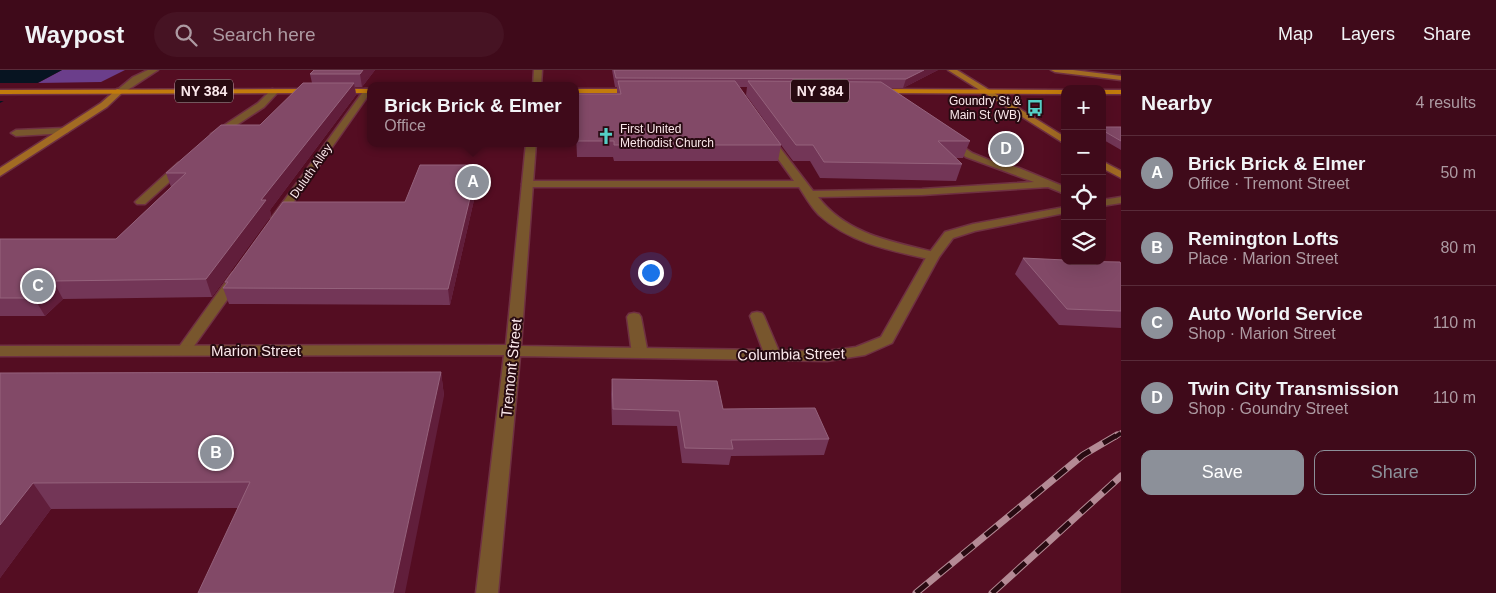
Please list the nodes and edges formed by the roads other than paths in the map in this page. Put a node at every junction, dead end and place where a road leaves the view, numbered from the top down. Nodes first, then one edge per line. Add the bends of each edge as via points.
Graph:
1 (154, 70) edge
2 (952, 70) edge
3 (1055, 70) edge
4 (1121, 78) edge
5 (120, 91) junction
6 (275, 91) junction
7 (321, 91) edge
8 (330, 91) edge
9 (367, 91) edge
10 (579, 91) edge
11 (642, 91) edge
12 (876, 91) joint
13 (0, 92) edge
14 (986, 92) junction
15 (1061, 92) edge
16 (1106, 92) edge
17 (1121, 92) edge
18 (367, 94) edge
19 (893, 100) edge
20 (762, 130) edge
21 (64, 131) junction
22 (16, 133) dead end
23 (939, 133) edge
24 (1061, 139) edge
25 (205, 144) edge
26 (531, 147) edge
27 (190, 157) edge
28 (1106, 166) edge
29 (0, 173) edge
30 (1121, 175) edge
31 (527, 184) junction
32 (802, 184) junction
33 (1049, 184) junction
34 (1061, 188) edge
35 (809, 194) junction
36 (1121, 200) edge
37 (141, 202) dead end
38 (1106, 202) edge
39 (1061, 211) edge
40 (271, 227) edge
41 (933, 256) junction
42 (242, 268) edge
43 (757, 316) dead end
44 (634, 317) dead end
45 (184, 350) junction
46 (513, 350) junction
47 (0, 351) edge
48 (640, 354) junction
49 (773, 356) junction
50 (488, 593) edge

1 - 5 street
2 - 14 street
3 - 4 street
5 - 6 main road, NY 384
5 - 13 main road, NY 384
5 - 21 street
6 - 7 main road, NY 384
6 - 25 street via 261,105
8 - 9 main road
10 - 11 main road
12 - 14 main road
12 - 19 street
14 - 15 main road
14 - 24 street
16 - 17 main road
18 - 40 street, Duluth Alley
20 - 32 street
21 - 22 street
21 - 29 street
23 - 33 street via 985,162
26 - 31 street, Tremont Street
27 - 37 street
28 - 30 street
31 - 32 street
31 - 46 street, Tremont Street
32 - 35 street
33 - 34 street
33 - 35 street
35 - 41 street via 823,212 857,235
36 - 38 street
39 - 41 street, Columbia Street via 973,228 950,236
41 - 49 street, Columbia Street via 887,340 859,352 827,356
42 - 45 street
43 - 49 street
44 - 48 street
45 - 46 street, Marion Street
45 - 47 street, Marion Street
46 - 48 street, Columbia Street
46 - 50 street, Tremont Street
48 - 49 street, Columbia Street

